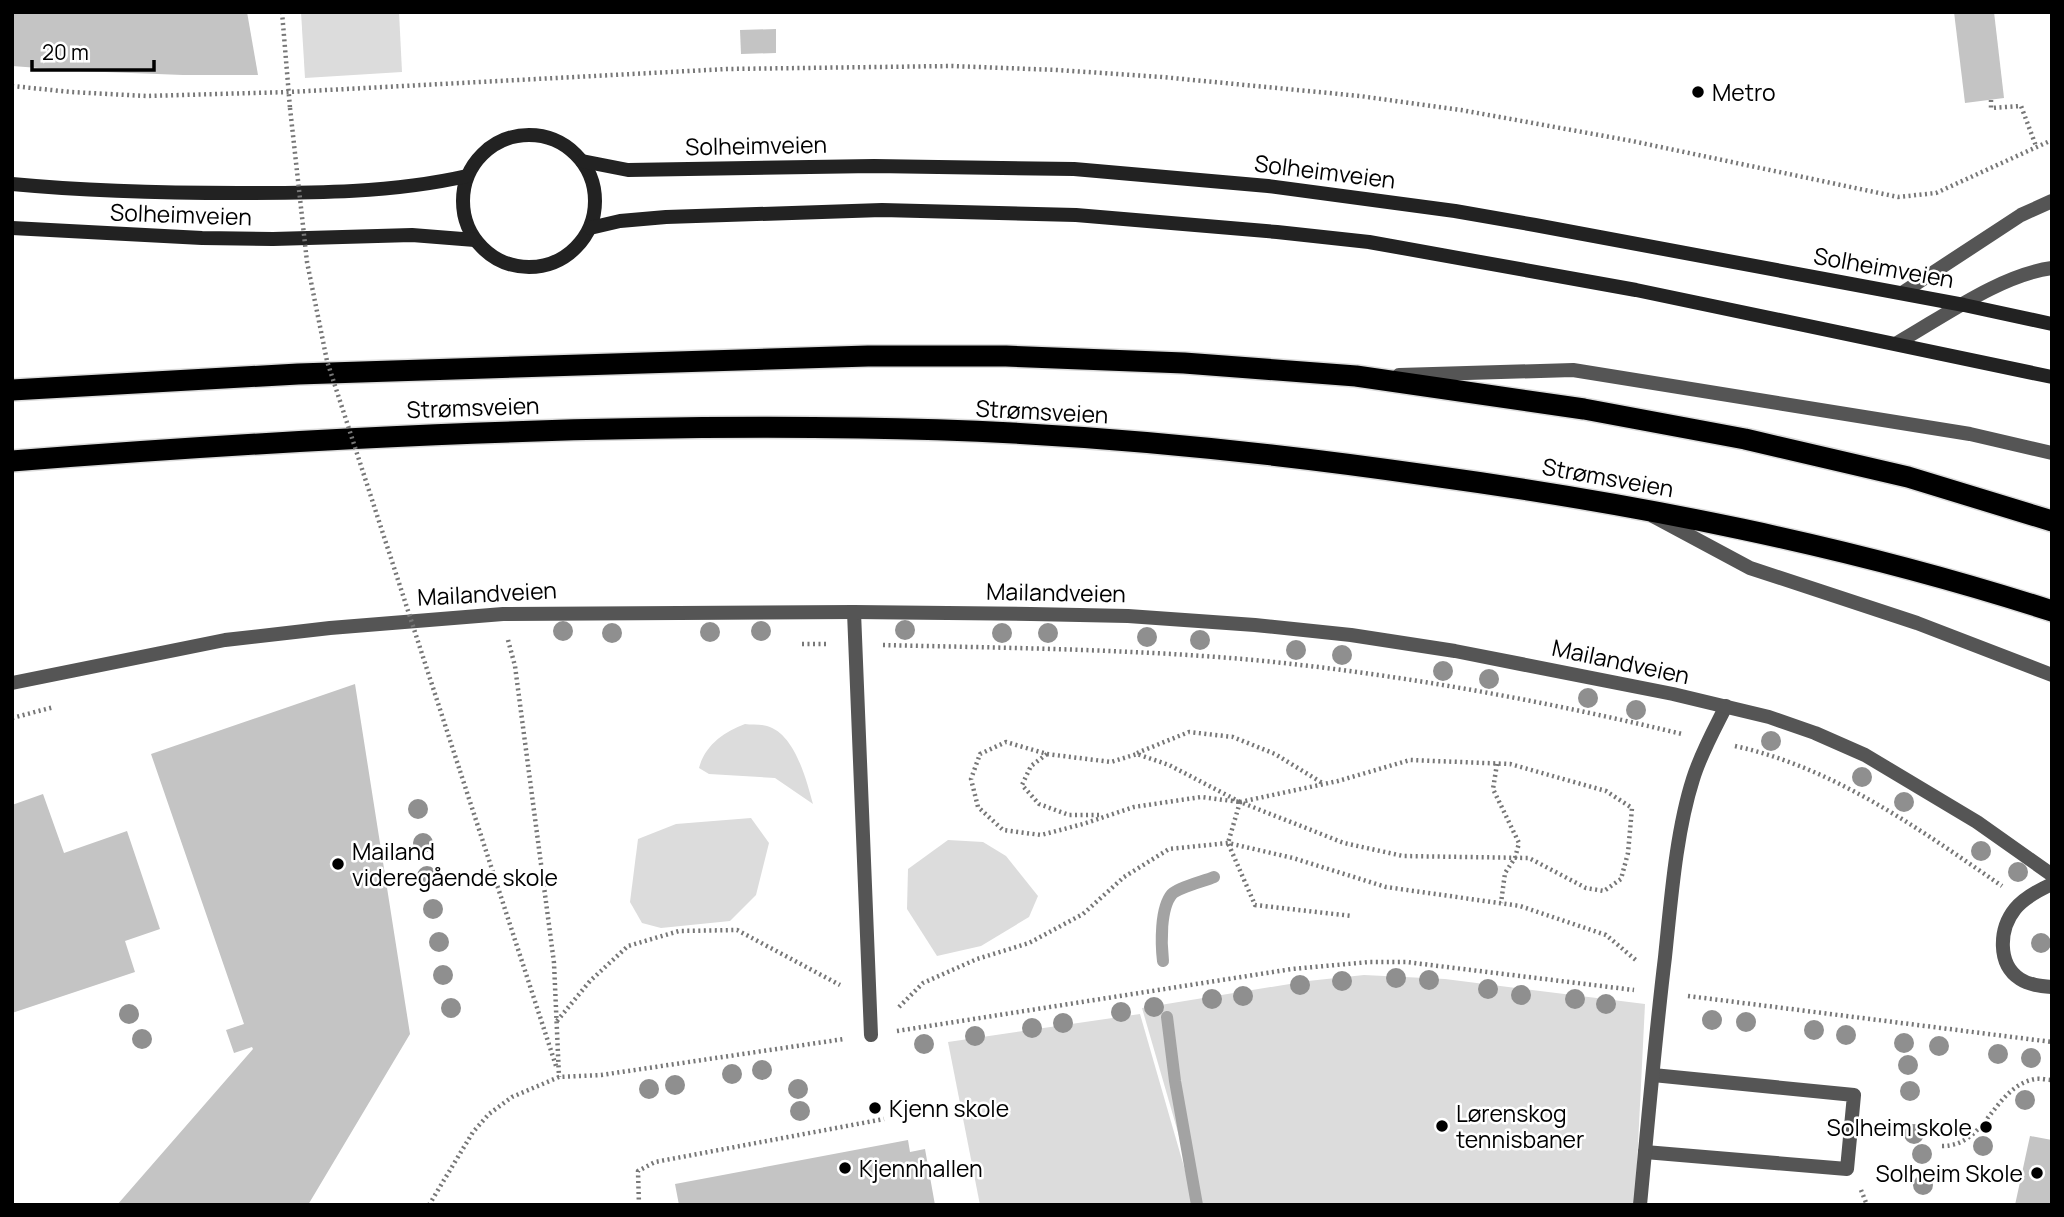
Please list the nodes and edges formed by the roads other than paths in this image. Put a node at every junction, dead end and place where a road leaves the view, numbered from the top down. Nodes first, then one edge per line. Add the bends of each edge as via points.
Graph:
1 (582, 161) junction
2 (467, 176) junction
3 (12, 184) edge
4 (2052, 201) edge
5 (12, 228) edge
6 (590, 228) junction
7 (475, 240) junction
8 (2052, 268) edge
9 (1902, 293) junction
10 (1964, 305) junction
11 (2052, 324) edge
12 (1897, 343) junction
13 (1356, 376) junction
14 (2052, 377) edge
15 (12, 390) edge
16 (2052, 453) edge
17 (12, 461) edge
18 (1639, 509) junction
19 (2052, 522) edge
20 (2052, 611) edge
21 (853, 612) junction
22 (2052, 675) edge
23 (12, 683) edge
24 (1726, 706) junction
25 (2052, 875) edge
26 (2052, 884) edge
27 (2052, 987) edge
28 (871, 1035) road end
29 (1653, 1075) junction
30 (1645, 1152) junction
31 (1640, 1205) edge

1 - 2 main road via 556,140 524,135 493,145
1 - 6 main road via 595,194
1 - 9 main road, Solheimveien via 628,170 1074,169 1242,183 1454,211
2 - 3 main road, Solheimveien via 387,189 289,193 135,192
2 - 7 main road via 462,202
4 - 9 street via 2021,215
5 - 7 main road, Solheimveien via 202,238 412,235
6 - 7 main road via 568,255 536,268 502,262
6 - 12 main road via 666,217 882,210 1184,222 1453,256
8 - 10 street via 2013,278
9 - 10 main road, Solheimveien
10 - 11 main road, Solheimveien
10 - 12 street
12 - 14 main road
13 - 15 highway, Strømsveien via 1020,356 868,356 298,374
13 - 16 street via 1573,370 1970,434
13 - 19 highway, Strømsveien via 1584,409 1745,439 1908,477
17 - 18 highway, Strømsveien via 377,437 864,428 1032,435 1306,458
18 - 20 highway, Strømsveien via 1780,536
18 - 22 street via 1750,568 1917,623
21 - 23 street, Mailandveien via 566,612 429,618 225,640
21 - 24 street, Mailandveien via 1128,616 1351,635 1455,651
21 - 28 street
24 - 25 street, Mailandveien via 1815,733 1865,755 1977,822
24 - 29 street via 1708,740 1685,811
26 - 27 street via 2014,910 2002,948 2004,960 2020,980
29 - 30 street
29 - 30 street via 1854,1096 1847,1169
30 - 31 street

